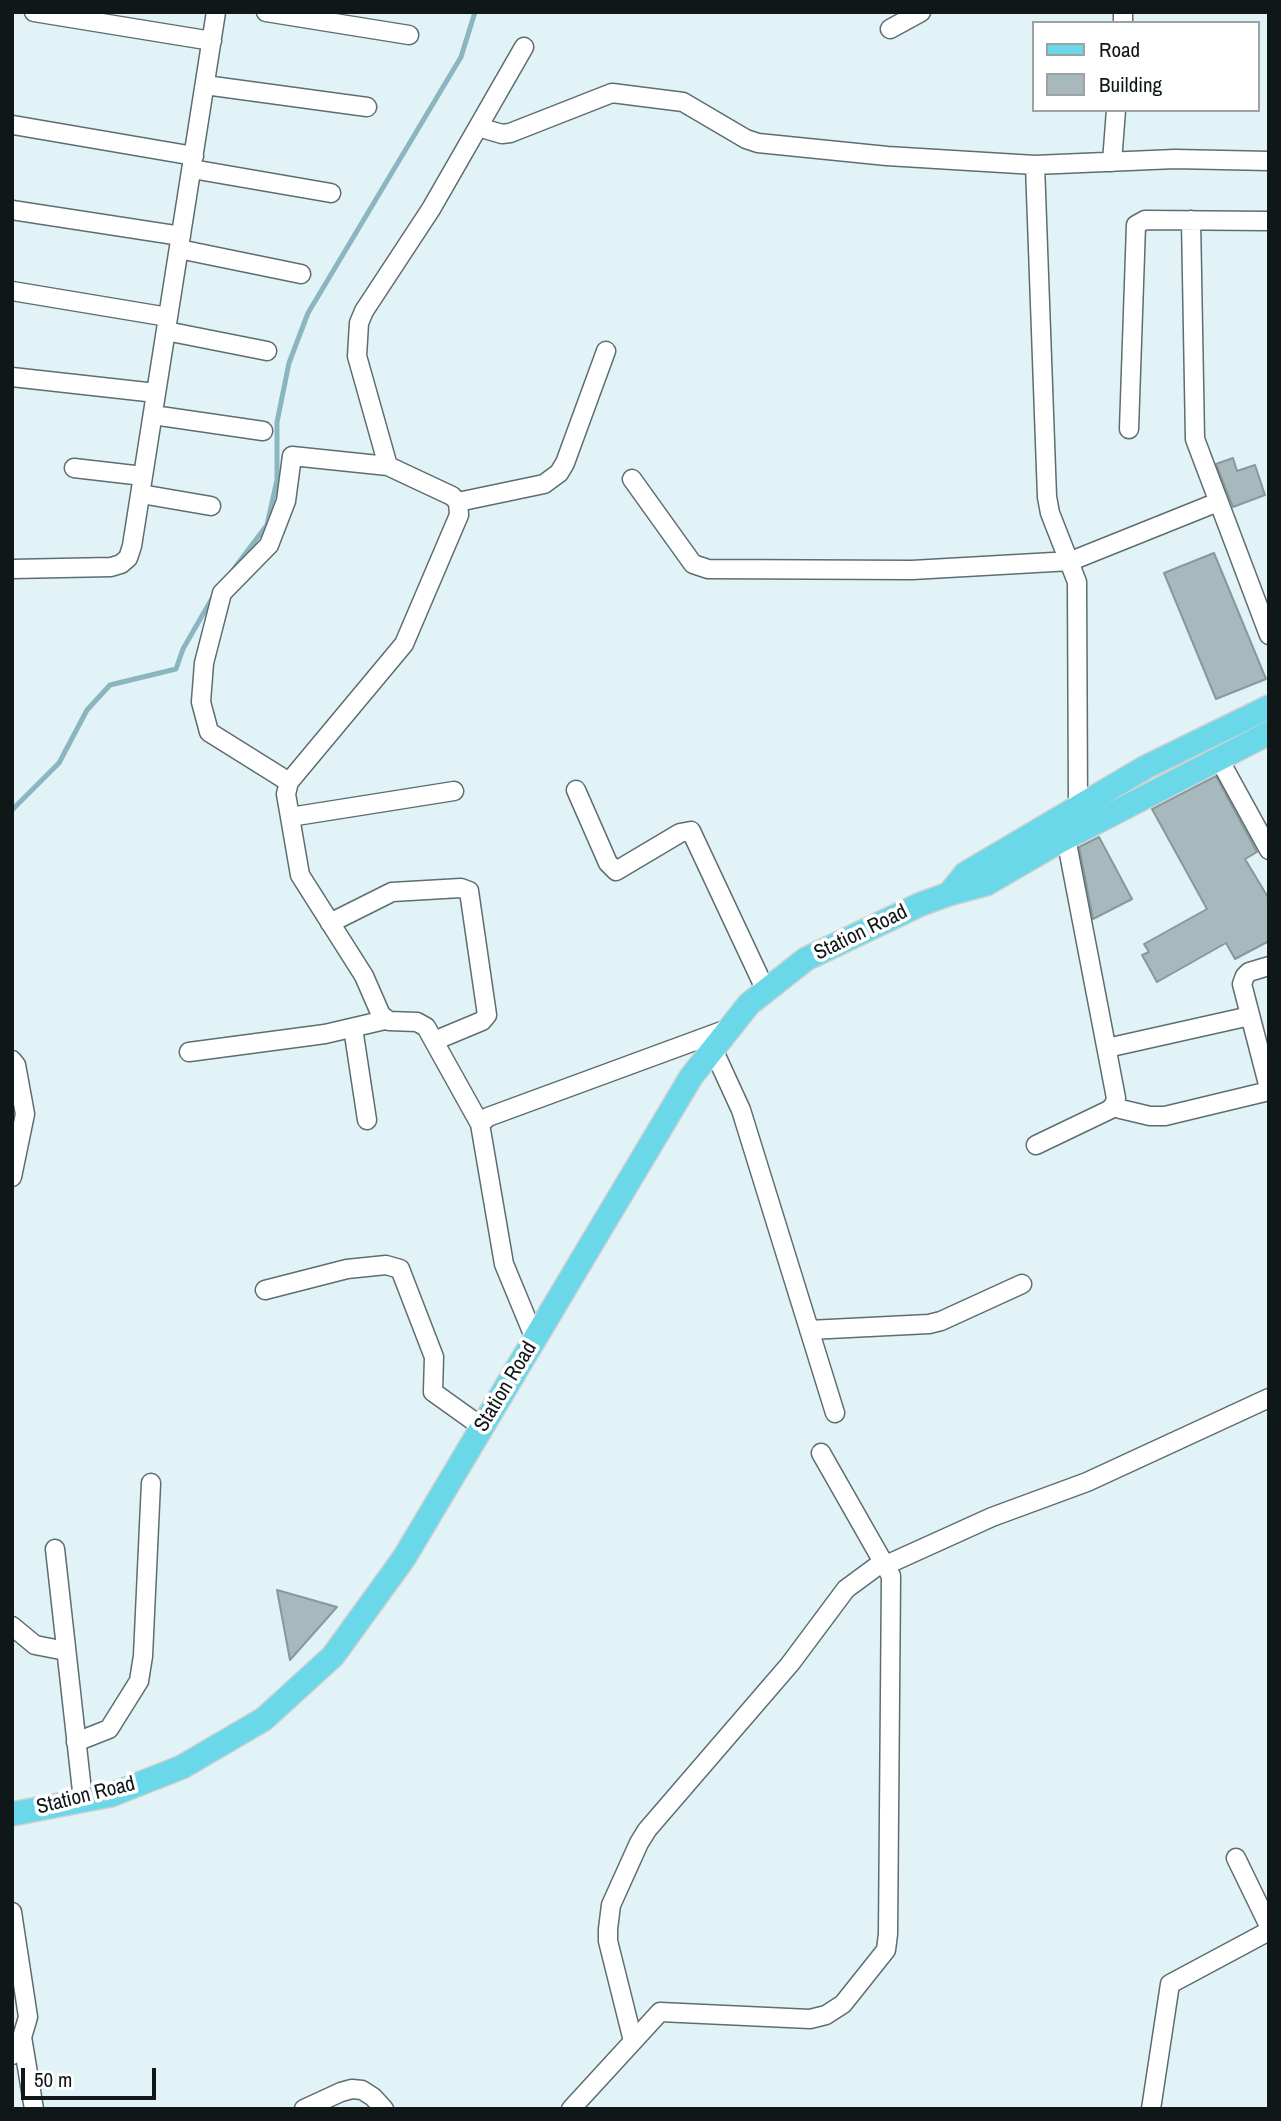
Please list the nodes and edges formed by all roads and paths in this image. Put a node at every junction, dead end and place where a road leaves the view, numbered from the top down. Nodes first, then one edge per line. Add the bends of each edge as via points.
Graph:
1 (216, 12) edge
2 (266, 12) edge
3 (921, 12) edge
4 (40, 13) edge
5 (123, 19) edge
6 (890, 29) dead end
7 (409, 35) dead end
8 (212, 41) junction
9 (524, 47) dead end
10 (205, 85) junction
11 (367, 107) dead end
12 (1116, 112) edge
13 (13, 125) edge
14 (478, 127) junction
15 (1269, 161) edge
16 (1112, 162) junction
17 (193, 163) junction
18 (1035, 165) junction
19 (331, 193) dead end
20 (12, 210) edge
21 (1191, 220) junction
22 (1269, 220) edge
23 (180, 243) junction
24 (301, 274) dead end
25 (12, 291) edge
26 (167, 324) junction
27 (267, 351) dead end
28 (606, 351) dead end
29 (12, 377) edge
30 (156, 393) junction
31 (153, 415) junction
32 (1129, 429) dead end
33 (263, 431) dead end
34 (388, 466) junction
35 (74, 468) dead end
36 (143, 476) junction
37 (632, 480) dead end
38 (141, 494) junction
39 (458, 502) junction
40 (1218, 502) junction
41 (211, 506) dead end
42 (1070, 561) junction
43 (12, 569) edge
44 (1269, 635) edge
45 (1269, 707) edge
46 (1269, 733) edge
47 (1219, 759) junction
48 (289, 782) junction
49 (576, 790) dead end
50 (454, 791) dead end
51 (1085, 816) junction
52 (290, 817) junction
53 (1066, 838) junction
54 (1269, 850) edge
55 (949, 894) junction
56 (330, 923) junction
57 (1269, 966) edge
58 (766, 991) junction
59 (1250, 1016) junction
60 (386, 1020) junction
61 (353, 1028) junction
62 (730, 1028) junction
63 (434, 1041) junction
64 (1107, 1048) junction
65 (713, 1049) junction
66 (189, 1052) dead end
67 (12, 1060) edge
68 (1265, 1060) edge
69 (1269, 1089) edge
70 (1112, 1107) junction
71 (367, 1120) dead end
72 (480, 1124) junction
73 (1035, 1145) dead end
74 (12, 1177) edge
75 (1022, 1284) dead end
76 (265, 1290) dead end
77 (809, 1330) junction
78 (535, 1339) junction
79 (1269, 1398) edge
80 (835, 1413) dead end
81 (482, 1427) junction
82 (821, 1452) dead end
83 (151, 1483) dead end
84 (54, 1549) dead end
85 (881, 1558) junction
86 (12, 1626) edge
87 (66, 1651) junction
88 (76, 1742) junction
89 (83, 1800) junction
90 (12, 1814) edge
91 (1236, 1858) dead end
92 (12, 1912) edge
93 (1269, 1928) edge
94 (22, 2037) junction
95 (633, 2041) junction
96 (12, 2055) edge
97 (380, 2104) edge
98 (34, 2109) edge
99 (304, 2109) edge
100 (571, 2109) edge
101 (1151, 2109) edge

1 - 8 street
2 - 7 street
3 - 6 street
4 - 5 street
5 - 8 street
8 - 10 street
9 - 14 street
10 - 11 street
10 - 17 street
12 - 16 street
13 - 17 street
14 - 18 street via 510,133 601,96 623,93 683,102 752,141 887,156
14 - 34 street via 359,323 358,356
15 - 16 street
16 - 18 street
17 - 19 street
17 - 23 street
18 - 42 street via 1047,497
20 - 23 street
21 - 22 street
21 - 32 street via 1145,220 1136,225
21 - 40 street via 1194,433
23 - 24 street
23 - 26 street
25 - 26 street
26 - 27 street
26 - 30 street
28 - 39 street via 559,473 544,484
29 - 30 street
30 - 31 street
31 - 33 street
31 - 36 street
34 - 39 street
34 - 48 street via 292,456 286,501 269,545 222,593 204,663 201,702 209,732
35 - 36 street
36 - 38 street
37 - 42 street via 693,564 708,569 912,570
38 - 41 street
38 - 43 street via 132,546 121,564
39 - 48 street via 459,514 404,644
40 - 42 street
40 - 44 street
42 - 51 street via 1077,582
45 - 51 main road, Station Road via 1146,767
46 - 47 main road, Station Road
47 - 51 main road, Station Road
47 - 54 street
48 - 52 street
49 - 58 street via 608,863 616,871 691,831
50 - 52 street
51 - 53 main road, Station Road
51 - 55 main road, Station Road via 965,874
52 - 56 street via 300,875
53 - 55 main road, Station Road via 980,887
53 - 64 street
55 - 58 main road, Station Road via 806,959
56 - 60 street
56 - 63 street via 392,892 468,891 487,1016
57 - 59 street via 1249,972 1242,980
58 - 62 main road, Station Road
59 - 64 street
59 - 68 street
60 - 61 street
60 - 63 street via 424,1025
61 - 66 street
61 - 71 street
62 - 65 main road, Station Road
62 - 72 street via 488,1117
63 - 72 street
64 - 70 street via 1115,1090
65 - 77 street via 741,1110
65 - 78 main road, Station Road via 691,1077
67 - 74 street via 25,1114
68 - 69 street
69 - 70 street via 1165,1116
70 - 73 street
72 - 78 street via 503,1264
75 - 77 street via 929,1324
76 - 81 street via 347,1269 386,1265 400,1269 434,1357 433,1392
77 - 80 street
78 - 81 main road, Station Road
79 - 85 street via 1087,1482
81 - 89 main road, Station Road via 404,1558 333,1656 264,1719 182,1767
82 - 85 street
83 - 88 street via 139,1681 109,1730
84 - 87 street
85 - 95 street via 846,1589 790,1664 639,1843 611,1905 608,1928
85 - 95 street via 891,1581 889,1906 883,1957 843,2004 826,2015 795,2020 664,2011
86 - 87 street via 34,1645
87 - 88 street
88 - 89 street
89 - 90 main road, Station Road
91 - 93 street
92 - 94 street via 28,2017
93 - 101 street via 1170,1984
94 - 96 street
94 - 98 street
95 - 100 street
97 - 99 street via 362,2090 352,2089

